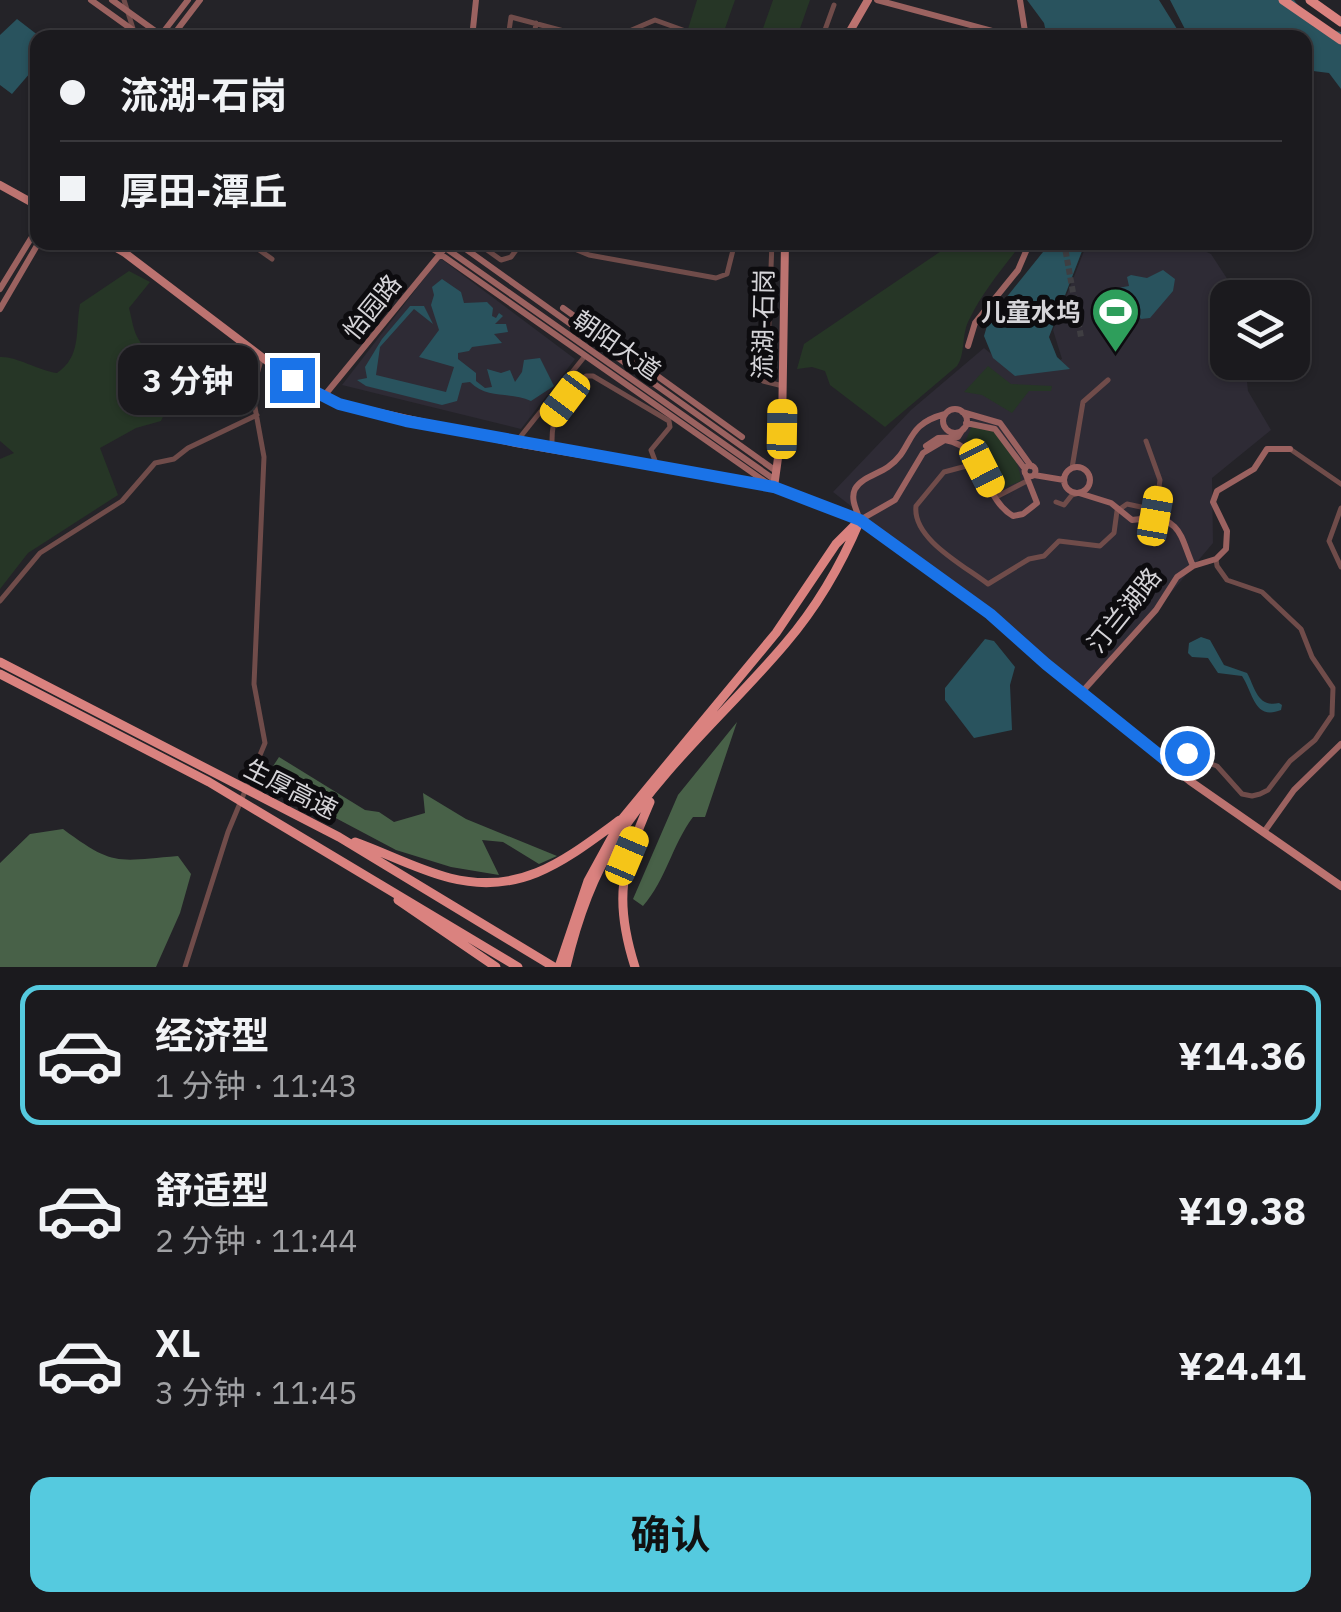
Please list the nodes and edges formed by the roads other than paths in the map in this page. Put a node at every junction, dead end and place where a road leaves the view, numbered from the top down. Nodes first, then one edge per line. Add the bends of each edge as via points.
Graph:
1 (91, 0) edge
2 (112, 0) edge
3 (124, 0) edge
4 (188, 0) edge
5 (200, 0) edge
6 (476, 0) edge
7 (868, 0) edge
8 (877, 0) edge
9 (1020, 0) edge
10 (1310, 0) edge
11 (1288, 3) edge
12 (834, 5) dead end
13 (128, 11) junction
14 (1341, 22) edge
15 (536, 24) junction
16 (130, 30) edge
17 (134, 30) edge
18 (160, 30) edge
19 (171, 30) edge
20 (173, 30) edge
21 (473, 30) edge
22 (509, 30) edge
23 (535, 30) edge
24 (559, 30) edge
25 (632, 30) edge
26 (683, 30) edge
27 (825, 30) edge
28 (851, 30) edge
29 (992, 30) edge
30 (1022, 30) edge
31 (1341, 40) edge
32 (0, 185) edge
33 (30, 202) edge
34 (30, 240) edge
35 (34, 250) edge
36 (120, 250) edge
37 (259, 250) edge
38 (446, 250) edge
39 (452, 250) edge
40 (452, 250) edge
41 (487, 250) edge
42 (516, 250) edge
43 (577, 250) edge
44 (733, 250) edge
45 (772, 250) edge
46 (785, 250) edge
47 (1027, 250) edge
48 (272, 259) dead end
49 (0, 289) edge
50 (563, 308) dead end
51 (0, 309) edge
52 (968, 346) dead end
53 (587, 353) junction
54 (262, 357) junction
55 (1108, 380) dead end
56 (782, 386) junction
57 (635, 391) junction
58 (324, 396) junction
59 (962, 412) junction
60 (257, 415) junction
61 (944, 417) junction
62 (963, 428) junction
63 (742, 437) dead end
64 (1146, 441) dead end
65 (516, 443) junction
66 (552, 448) junction
67 (1290, 449) joint
68 (969, 450) junction
69 (978, 463) junction
70 (657, 466) junction
71 (1072, 468) junction
72 (1030, 476) junction
73 (1064, 478) junction
74 (775, 479) junction
75 (1341, 484) edge
76 (1079, 493) junction
77 (997, 498) junction
78 (1056, 502) dead end
79 (1119, 508) junction
80 (1341, 508) edge
81 (1146, 514) junction
82 (1155, 516) junction
83 (860, 520) junction
84 (1216, 559) junction
85 (1193, 566) junction
86 (1341, 567) edge
87 (0, 601) edge
88 (0, 662) edge
89 (0, 674) edge
90 (1081, 692) junction
91 (1341, 744) edge
92 (1178, 770) junction
93 (656, 786) junction
94 (622, 819) junction
95 (1264, 832) junction
96 (340, 837) junction
97 (329, 853) junction
98 (1341, 886) edge
99 (570, 938) junction
100 (184, 967) edge
101 (496, 967) edge
102 (518, 967) edge
103 (560, 967) edge
104 (636, 967) edge

1 - 16 street
2 - 13 street
3 - 13 street
4 - 19 street
5 - 20 street
6 - 21 street
7 - 28 main road
8 - 29 street
9 - 30 street
10 - 14 highway
11 - 31 highway
12 - 27 street
13 - 17 street
13 - 18 street
15 - 22 street via 511,17
15 - 23 street
15 - 24 street
25 - 26 street via 655,20
32 - 33 main road
34 - 49 street
35 - 51 street
36 - 54 main road
37 - 48 street
38 - 58 street, 怡园路
39 - 53 street, 朝阳大道
40 - 74 street, 朝阳大道
41 - 42 street via 501,260
43 - 44 street via 716,278 727,274
45 - 56 street via 768,346 759,372 763,381
46 - 56 main road, 流湖-石岗
47 - 52 street via 975,323
50 - 63 street
53 - 57 street, 朝阳大道
53 - 65 street
54 - 58 main road
54 - 60 street via 252,390
55 - 71 street via 1083,402
56 - 74 main road, 流湖-石岗
57 - 66 street via 586,376 551,417
57 - 70 street via 668,421 670,428 650,450
57 - 74 street, 朝阳大道
58 - 65 main road
59 - 61 street
59 - 62 street
59 - 72 street via 1000,422
60 - 87 street via 155,463 122,502 40,553
60 - 100 street via 264,457 254,684 265,744
61 - 62 street via 948,431
61 - 83 street via 928,423 898,463 860,488
62 - 68 street
62 - 72 street via 995,428
62 - 83 street via 958,437 932,440 901,488
64 - 82 street via 1160,480
65 - 66 main road
66 - 70 main road
67 - 75 street
67 - 84 street via 1268,448 1254,469 1217,491 1213,502 1227,540
68 - 69 street
68 - 83 street via 944,440 930,447 895,500
69 - 77 street
69 - 79 street via 944,472 915,513 927,536 988,584 1044,556 1059,541 1100,546 1114,534
70 - 74 main road
71 - 73 street
71 - 76 street via 1085,468 1090,476
72 - 73 street
72 - 77 street
72 - 77 street via 1036,503 1023,514 1008,514
73 - 76 street
74 - 83 main road
76 - 78 street via 1064,505
76 - 79 street
79 - 81 street via 1131,504
79 - 81 street via 1132,520
80 - 86 street via 1329,541
81 - 82 street
82 - 85 street via 1173,523
83 - 90 main road via 990,614
83 - 93 highway via 846,554 788,640
83 - 94 highway
84 - 85 street, 汀兰湖路
84 - 92 street via 1227,580 1262,592 1301,629 1332,688 1332,715 1260,794 1242,794 1217,766 1196,759 1188,758
85 - 90 street, 汀兰湖路 via 1176,577 1156,610
88 - 96 highway, 生厚高速
89 - 97 highway, 生厚高速 via 209,782
90 - 92 main road
91 - 95 street via 1294,790
92 - 95 main road
93 - 99 highway via 616,840
93 - 104 highway via 627,856 620,907
94 - 96 highway via 562,863 533,877 492,883 449,878
94 - 99 highway via 588,882
95 - 98 main road
96 - 103 highway, 生厚高速
97 - 101 highway
97 - 102 highway, 生厚高速
99 - 103 highway

